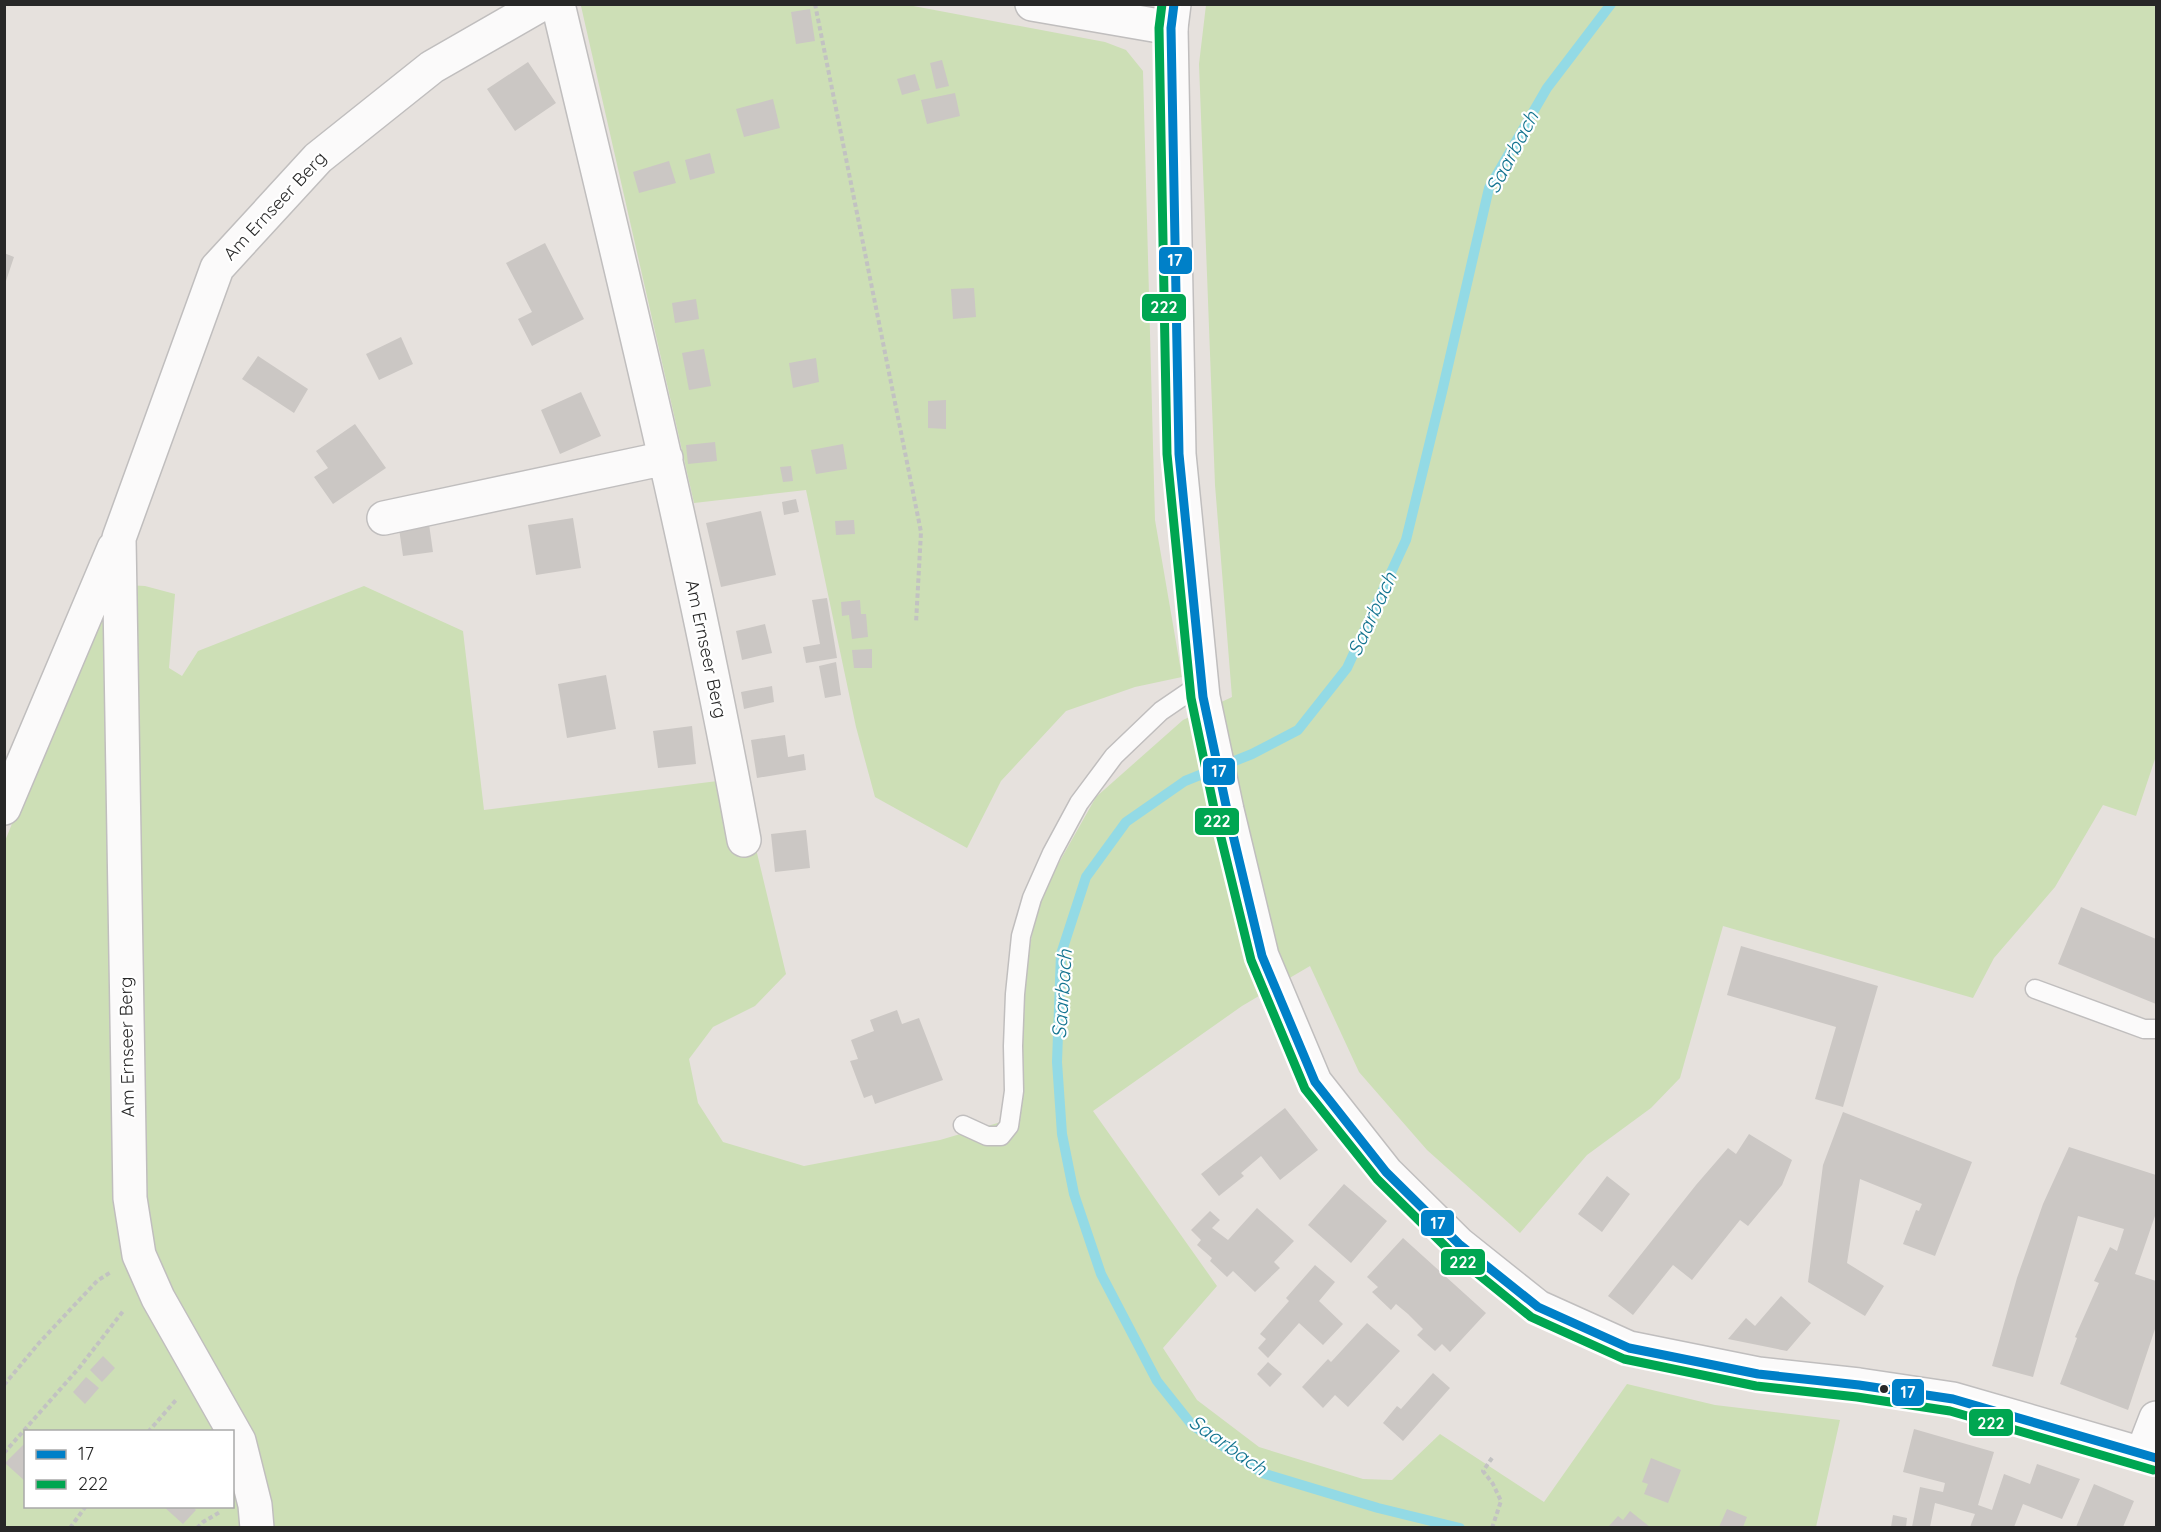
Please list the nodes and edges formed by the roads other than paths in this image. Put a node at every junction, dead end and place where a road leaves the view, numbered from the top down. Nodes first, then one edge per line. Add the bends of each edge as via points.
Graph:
1 (542, 4) edge
2 (558, 4) edge
3 (1032, 4) edge
4 (1173, 16) edge
5 (666, 458) junction
6 (384, 518) dead end
7 (119, 538) junction
8 (1202, 690) junction
9 (4, 808) edge
10 (744, 840) dead end
11 (2035, 989) dead end
12 (2157, 1029) edge
13 (963, 1125) dead end
14 (2157, 1418) edge
15 (233, 1430) edge
16 (234, 1432) edge
17 (2149, 1456) edge
18 (257, 1527) edge

1 - 7 street, Am Ernseer Berg via 432,67 318,158 217,268
2 - 5 street, Am Ernseer Berg
3 - 4 street
4 - 8 street via 1179,454
5 - 6 street
5 - 10 street, Am Ernseer Berg
7 - 9 street, Am Ernseer Berg
7 - 15 street, Am Ernseer Berg via 130,1198 144,1267
8 - 13 lane via 1161,711 1114,756 1074,813 1032,898 1021,936 1009,1126 1000,1136 987,1136
8 - 17 street via 1262,956 1315,1082 1386,1172 1459,1244 1538,1307 1629,1348 1758,1374 1953,1399
11 - 12 lane via 2144,1029
14 - 17 street
16 - 18 street, Am Ernseer Berg via 255,1505

